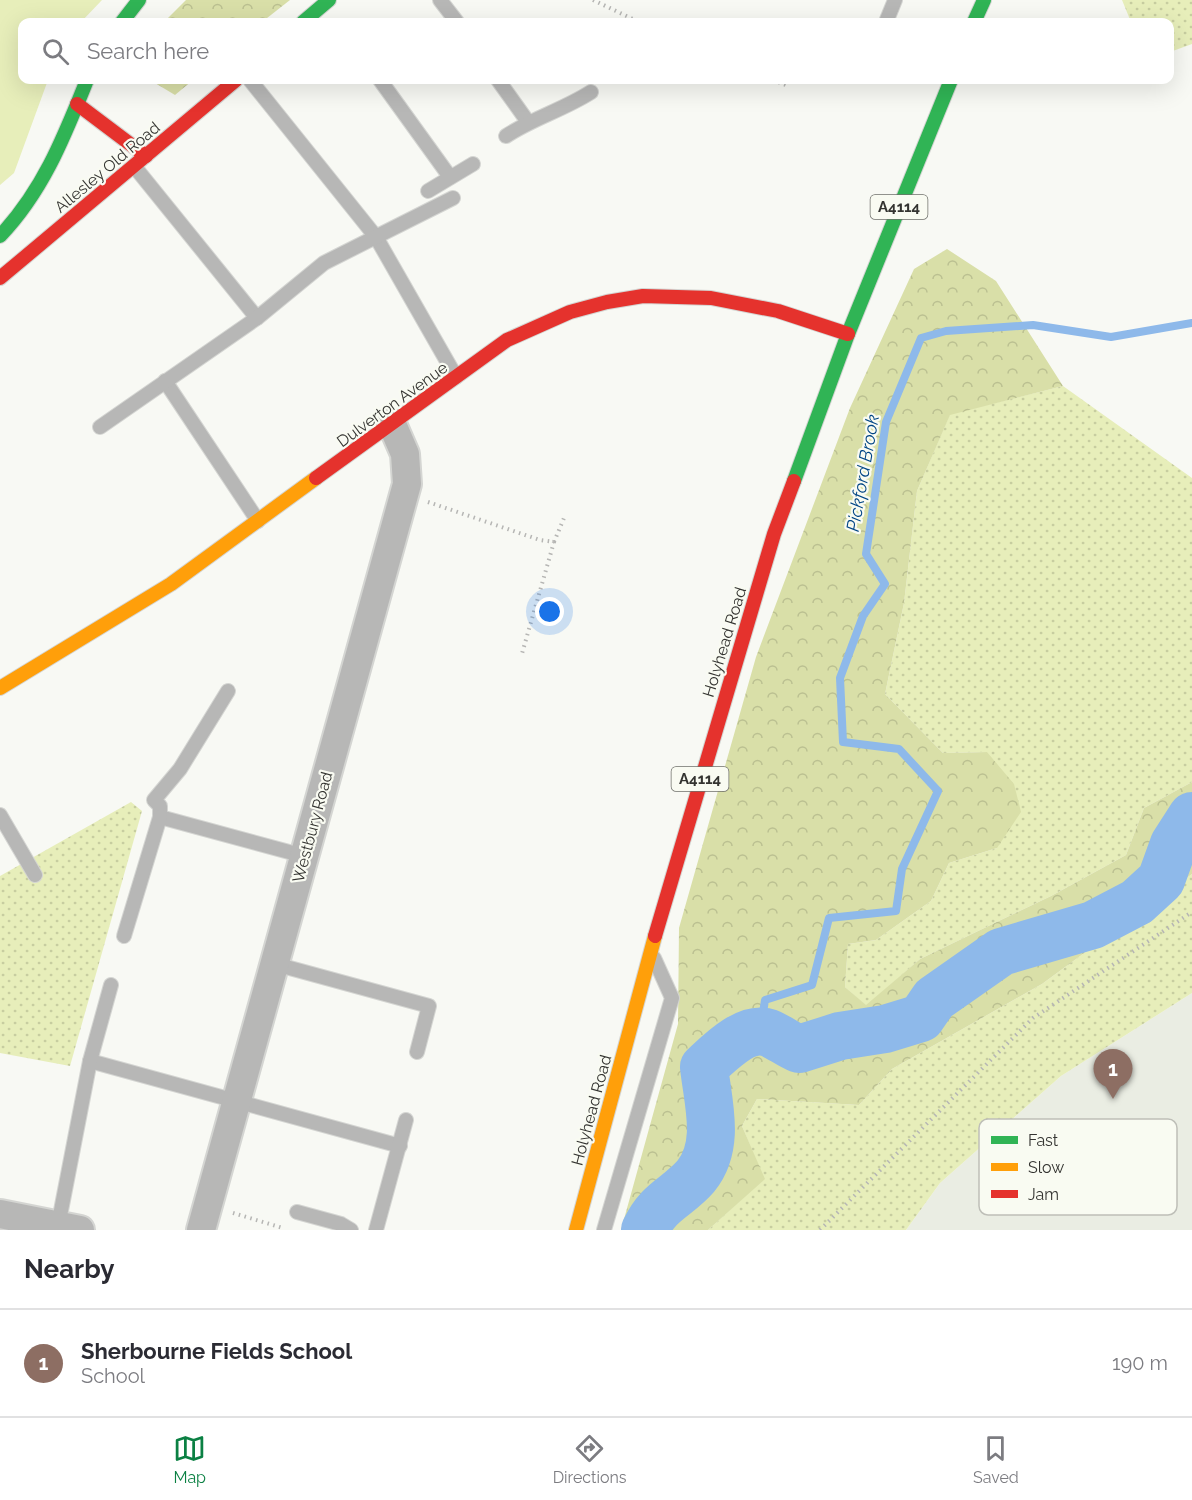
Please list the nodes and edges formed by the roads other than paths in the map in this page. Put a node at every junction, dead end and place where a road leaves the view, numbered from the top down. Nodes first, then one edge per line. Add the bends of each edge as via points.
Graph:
1 (139, 0) edge
2 (440, 0) edge
3 (895, 0) edge
4 (984, 0) edge
5 (326, 7) edge
6 (125, 18) edge
7 (309, 18) edge
8 (454, 18) edge
9 (888, 18) edge
10 (976, 18) edge
11 (85, 84) edge
12 (231, 84) edge
13 (253, 84) edge
14 (383, 84) edge
15 (501, 84) edge
16 (944, 84) edge
17 (591, 93) dead end
18 (77, 104) junction
19 (528, 122) junction
20 (506, 136) dead end
21 (146, 156) junction
22 (473, 164) dead end
23 (134, 166) junction
24 (450, 177) junction
25 (428, 191) dead end
26 (453, 198) dead end
27 (0, 236) edge
28 (376, 237) junction
29 (0, 278) edge
30 (257, 318) junction
31 (848, 334) junction
32 (456, 377) junction
33 (165, 381) junction
34 (392, 424) junction
35 (100, 426) dead end
36 (258, 521) junction
37 (0, 688) edge
38 (228, 691) dead end
39 (0, 815) edge
40 (160, 817) junction
41 (304, 856) junction
42 (35, 875) dead end
43 (124, 936) dead end
44 (651, 951) junction
45 (275, 964) junction
46 (111, 985) dead end
47 (417, 1053) dead end
48 (90, 1061) junction
49 (237, 1101) junction
50 (406, 1120) dead end
51 (400, 1146) junction
52 (297, 1212) dead end
53 (205, 1218) edge
54 (15, 1221) edge
55 (69, 1228) edge
56 (351, 1230) edge
57 (376, 1230) edge
58 (576, 1230) edge
59 (604, 1230) edge

1 - 6 main road
2 - 8 lane
3 - 9 lane
4 - 10 main road
5 - 7 main road
11 - 18 main road, Allesley Old Road
12 - 21 main road, Allesley Old Road
13 - 28 lane
14 - 24 lane
15 - 19 lane
16 - 31 main road, Holyhead Road / A4114
17 - 19 lane via 566,108
18 - 21 main road
18 - 27 main road, Allesley Old Road via 36,196
19 - 20 lane
21 - 23 main road, Allesley Old Road
22 - 24 lane
23 - 29 main road, Allesley Old Road
23 - 30 lane
24 - 25 lane
26 - 28 lane
28 - 30 lane via 324,263
28 - 32 lane
30 - 33 lane
31 - 32 main road, Dulverton Avenue via 733,299 647,296 599,304 544,323 507,340
31 - 44 main road, Holyhead Road / A4114 via 774,534
32 - 34 main road, Dulverton Avenue
33 - 35 lane
33 - 36 lane
34 - 36 main road, Dulverton Avenue
34 - 41 street, Westbury Road via 405,454 407,484
36 - 37 main road, Dulverton Avenue via 171,584
38 - 40 lane via 180,769 154,800 160,806
39 - 42 lane
40 - 41 lane
40 - 43 lane
41 - 45 street, Westbury Road
44 - 58 main road, Holyhead Road / A4114
44 - 59 lane via 672,998
45 - 47 lane via 429,1006
45 - 49 street, Westbury Road
46 - 48 lane
48 - 49 lane
48 - 55 lane
49 - 51 lane
49 - 53 street, Westbury Road
50 - 51 lane
51 - 57 lane
52 - 56 lane
54 - 55 street

